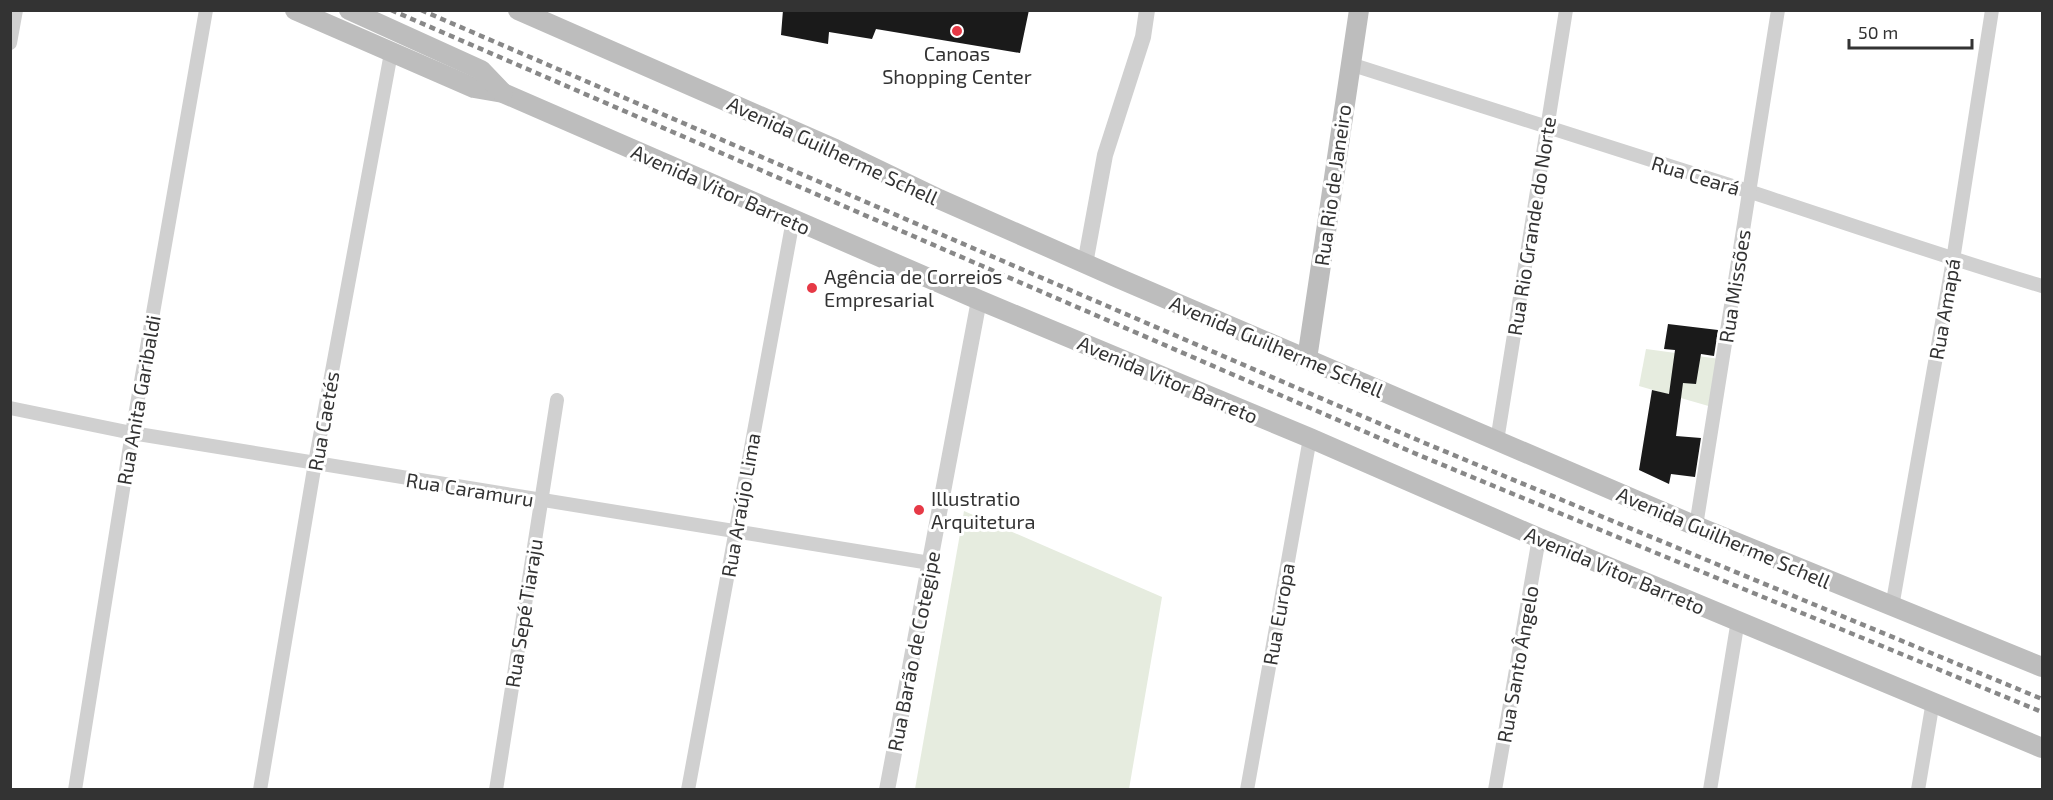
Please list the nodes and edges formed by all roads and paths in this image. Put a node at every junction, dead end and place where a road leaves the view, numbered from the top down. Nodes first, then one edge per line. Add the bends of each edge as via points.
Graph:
1 (16, 10) edge
2 (206, 10) edge
3 (295, 10) edge
4 (518, 10) edge
5 (1148, 10) edge
6 (1359, 10) edge
7 (1566, 10) edge
8 (1778, 10) edge
9 (1992, 10) edge
10 (351, 11) edge
11 (10, 43) edge
12 (391, 53) junction
13 (1350, 64) junction
14 (503, 93) junction
15 (1548, 129) junction
16 (1749, 191) junction
17 (793, 220) junction
18 (1953, 260) junction
19 (1085, 264) junction
20 (2043, 286) edge
21 (979, 300) junction
22 (1307, 359) junction
23 (557, 400) dead end
24 (10, 408) edge
25 (132, 433) junction
26 (1310, 438) junction
27 (1497, 441) junction
28 (315, 463) junction
29 (541, 500) junction
30 (1696, 526) junction
31 (734, 532) junction
32 (1539, 538) junction
33 (930, 563) junction
34 (1892, 607) junction
35 (1738, 620) junction
36 (2043, 667) edge
37 (1933, 701) junction
38 (2043, 748) edge
39 (75, 789) edge
40 (261, 789) edge
41 (496, 789) edge
42 (688, 789) edge
43 (887, 789) edge
44 (1247, 789) edge
45 (1495, 789) edge
46 (1710, 789) edge
47 (1918, 789) edge

1 - 11 street
2 - 25 street, Rua Anita Garibaldi
3 - 12 main road, Avenida Vitor Barreto
4 - 19 main road, Avenida Guilherme Schell
5 - 19 street via 1105,155
6 - 13 main road, Rua Rio de Janeiro
7 - 15 street, Rua Rio Grande do Norte
8 - 16 street, Rua Missões
9 - 18 street, Rua Amapá
10 - 14 main road via 481,70
12 - 14 main road, Avenida Vitor Barreto via 474,88
12 - 28 street, Rua Caetés
13 - 15 street, Rua Ceará
13 - 22 main road, Rua Rio de Janeiro
14 - 17 main road, Avenida Vitor Barreto
15 - 16 street, Rua Ceará
15 - 27 street, Rua Rio Grande do Norte
16 - 18 street, Rua Ceará
16 - 30 street, Rua Missões
17 - 21 main road, Avenida Vitor Barreto
17 - 31 street, Rua Araújo Lima
18 - 20 street, Rua Ceará
18 - 34 street, Rua Amapá
19 - 22 main road, Avenida Guilherme Schell
21 - 26 main road, Avenida Vitor Barreto
21 - 33 street, Rua Barão de Cotegipe
22 - 27 main road, Avenida Guilherme Schell
23 - 29 street, Rua Sepé Tiaraju
24 - 25 street, Rua Caramuru
25 - 28 street, Rua Caramuru
25 - 39 street, Rua Anita Garibaldi
26 - 32 main road, Avenida Vitor Barreto
26 - 44 street, Rua Europa
27 - 30 main road, Avenida Guilherme Schell
28 - 29 street, Rua Caramuru
28 - 40 street, Rua Caetés
29 - 31 street, Rua Caramuru
29 - 41 street, Rua Sepé Tiaraju
30 - 34 main road, Avenida Guilherme Schell
31 - 33 street, Rua Caramuru
31 - 42 street, Rua Araújo Lima
32 - 35 main road, Avenida Vitor Barreto
32 - 45 street, Rua Santo Ângelo
33 - 43 street, Rua Barão de Cotegipe
34 - 36 main road, Avenida Guilherme Schell
35 - 37 main road, Avenida Vitor Barreto
35 - 46 street
37 - 38 main road, Avenida Vitor Barreto
37 - 47 street

